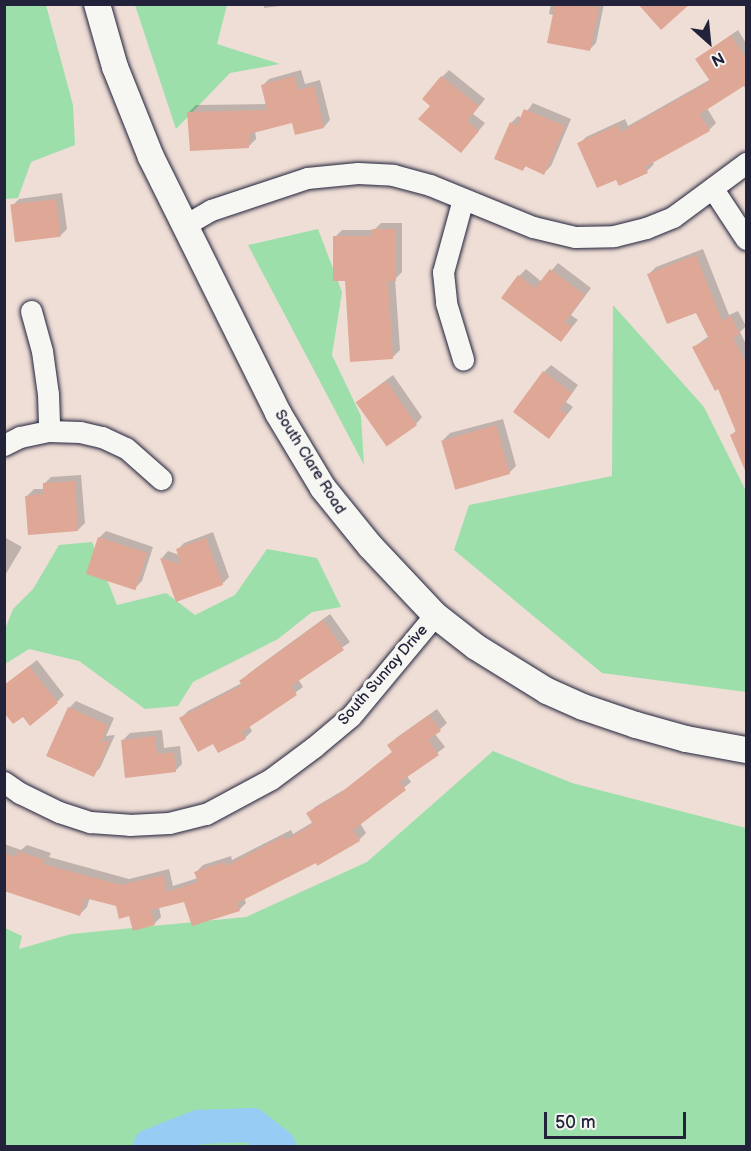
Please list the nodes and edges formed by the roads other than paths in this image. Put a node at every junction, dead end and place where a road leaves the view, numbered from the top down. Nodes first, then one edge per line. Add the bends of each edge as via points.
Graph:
1 (97, 4) edge
2 (747, 163) edge
3 (713, 189) junction
4 (463, 198) junction
5 (185, 225) junction
6 (747, 239) edge
7 (31, 310) dead end
8 (463, 359) dead end
9 (49, 431) junction
10 (4, 445) edge
11 (161, 479) dead end
12 (435, 615) junction
13 (747, 750) edge
14 (4, 782) edge

1 - 5 street, South Clare Road via 132,110
2 - 3 street
3 - 4 street via 673,216 614,236 575,237 533,227
3 - 6 street
4 - 5 street via 393,175 358,172 307,178 211,210
4 - 8 street via 443,272 446,303
5 - 12 street, South Clare Road via 279,413 323,488 370,546
7 - 9 street via 42,351
9 - 10 street
9 - 11 street via 102,437 126,448
12 - 13 street, South Clare Road via 511,669 583,707 686,739
12 - 14 street, South Sunray Drive via 343,722 271,779 206,814 169,823 90,822 59,812

